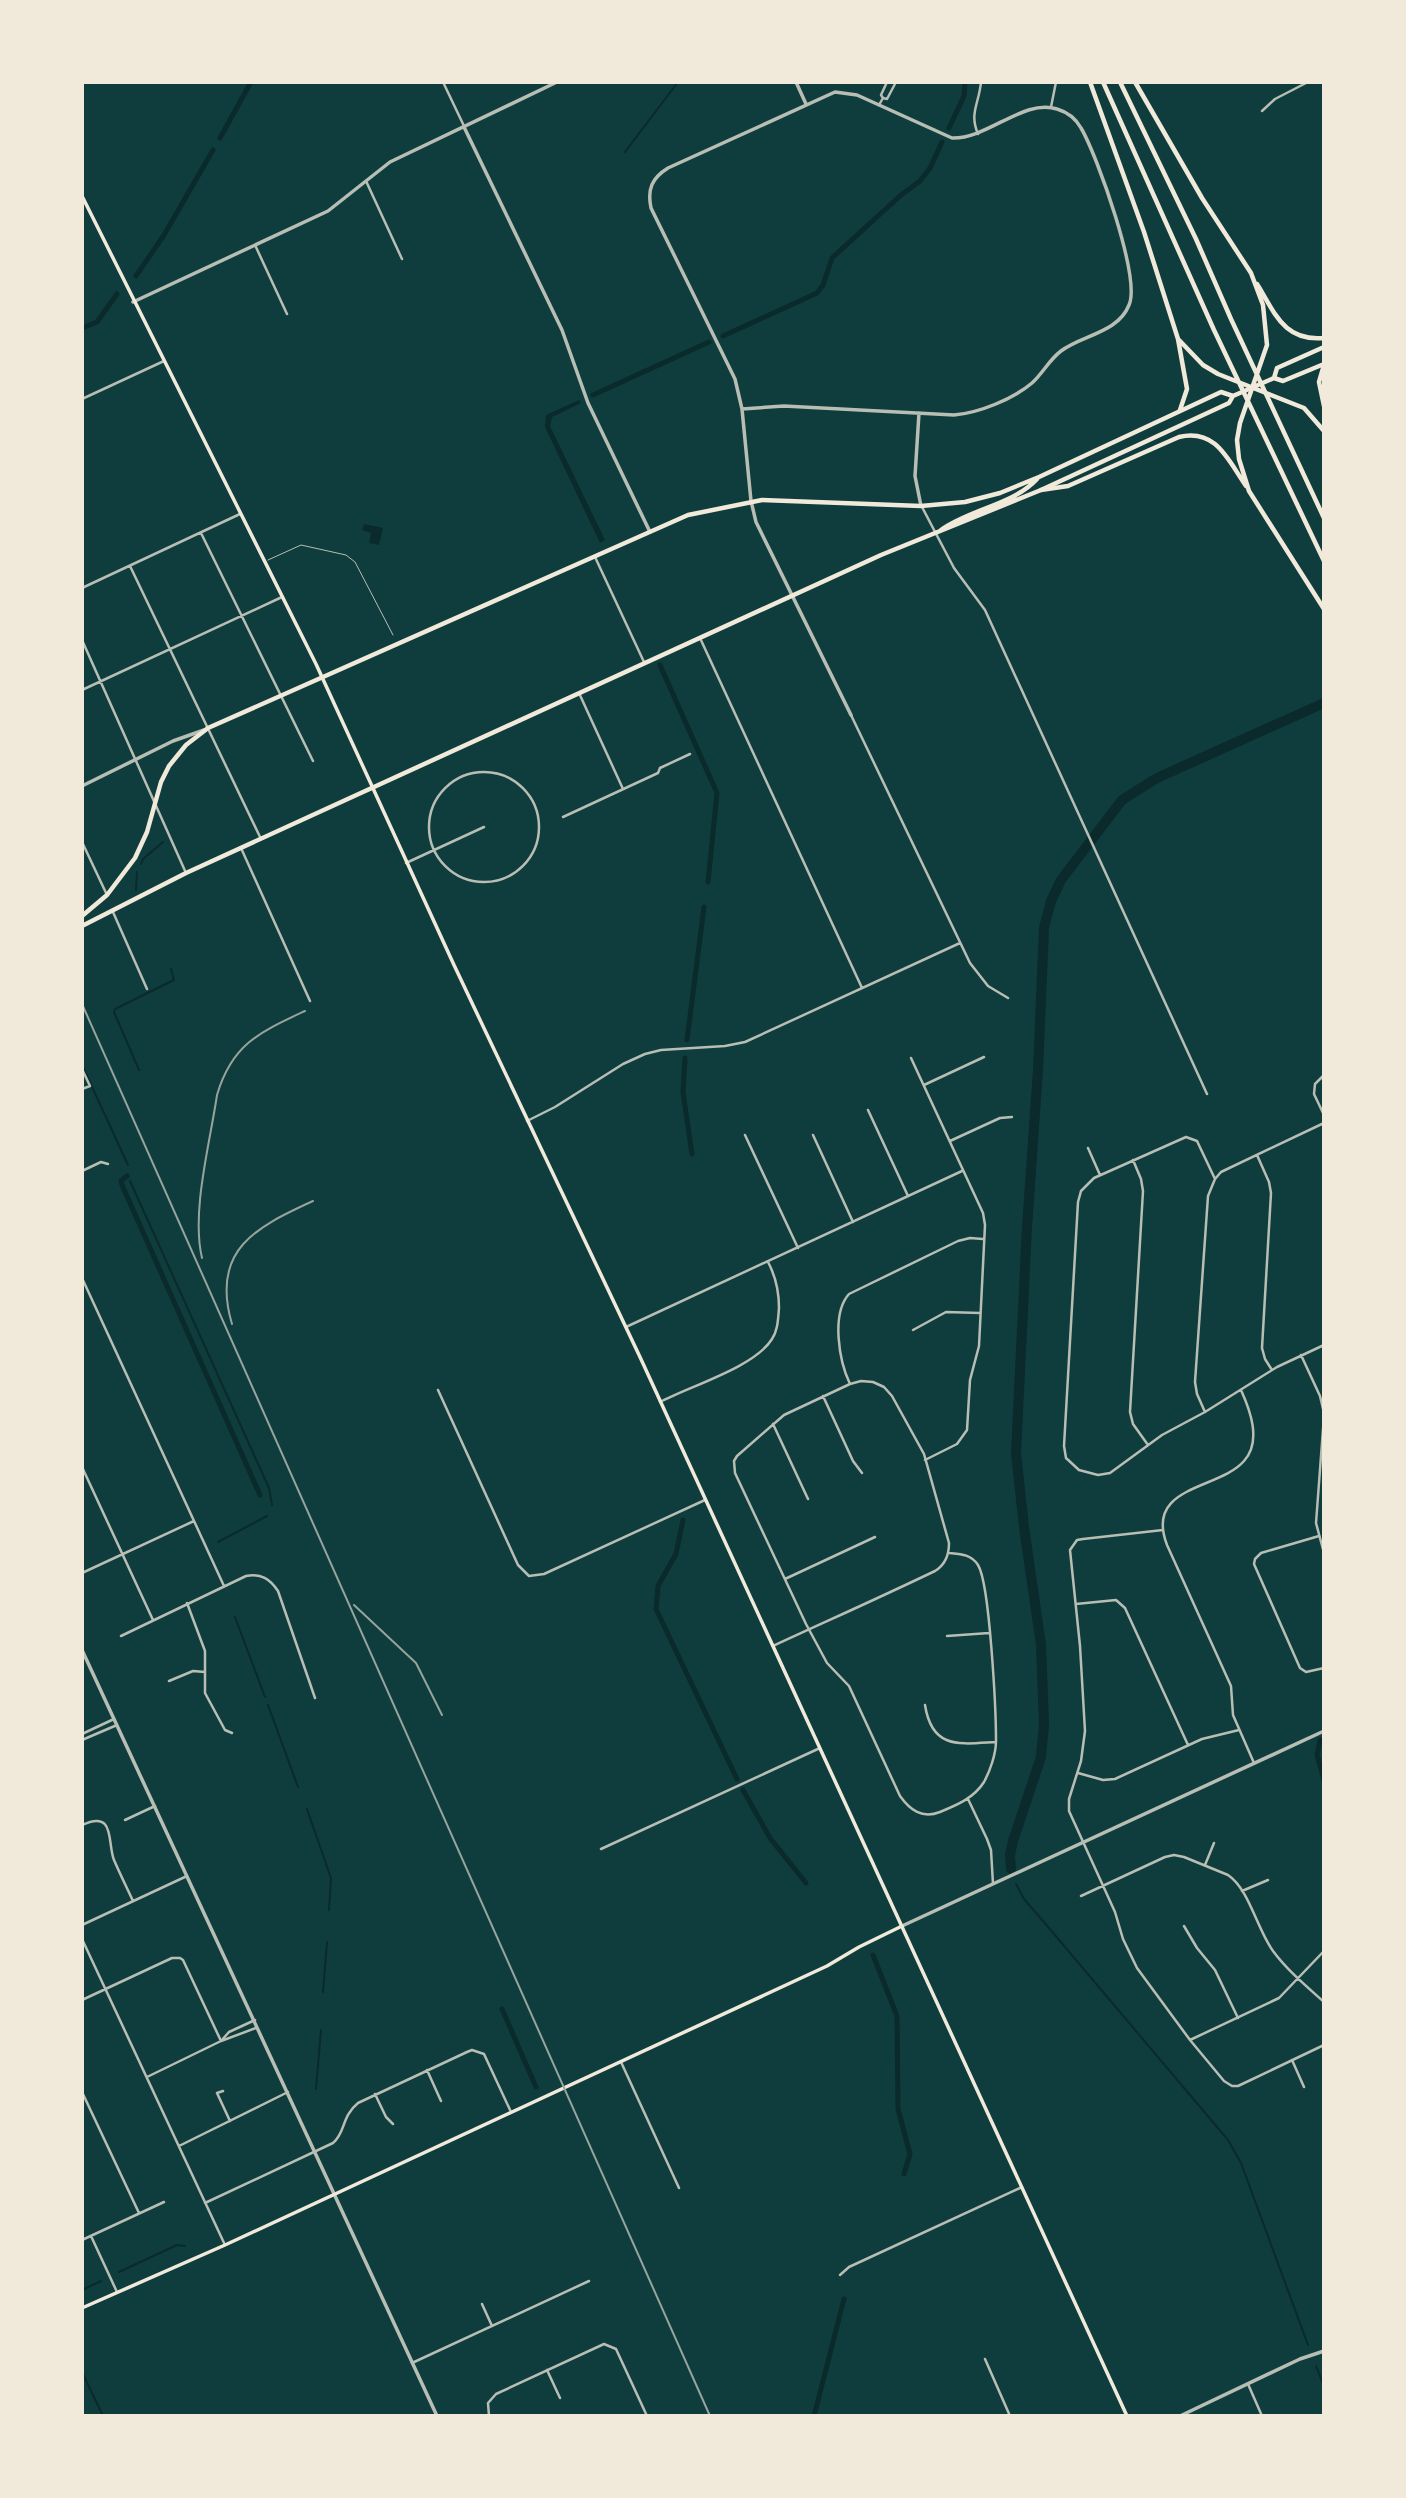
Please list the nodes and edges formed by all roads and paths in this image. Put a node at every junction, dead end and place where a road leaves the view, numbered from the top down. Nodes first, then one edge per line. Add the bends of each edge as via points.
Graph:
1 (443, 82) edge
2 (557, 82) edge
3 (796, 82) edge
4 (887, 82) edge
5 (896, 82) edge
6 (981, 82) edge
7 (1056, 82) edge
8 (1090, 82) edge
9 (1103, 82) edge
10 (1120, 82) edge
11 (1135, 82) edge
12 (1308, 82) edge
13 (884, 98) junction
14 (806, 104) junction
15 (879, 105) junction
16 (1051, 107) junction
17 (1262, 111) dead end
18 (464, 126) junction
19 (978, 134) junction
20 (366, 181) junction
21 (82, 196) edge
22 (255, 245) junction
23 (402, 259) dead end
24 (1251, 273) junction
25 (133, 302) junction
26 (288, 314) dead end
27 (1324, 338) edge
28 (1178, 339) junction
29 (1324, 347) edge
30 (164, 361) junction
31 (1324, 365) edge
32 (1274, 378) junction
33 (1254, 387) junction
34 (1233, 396) junction
35 (82, 399) edge
36 (1324, 406) edge
37 (742, 408) junction
38 (1180, 410) junction
39 (919, 412) junction
40 (1324, 431) edge
41 (1039, 477) junction
42 (1041, 490) junction
43 (1249, 491) junction
44 (751, 501) junction
45 (921, 506) junction
46 (240, 514) junction
47 (1324, 518) edge
48 (650, 532) junction
49 (201, 533) junction
50 (934, 534) junction
51 (595, 557) junction
52 (264, 561) junction
53 (1324, 561) edge
54 (130, 566) junction
55 (82, 588) edge
56 (793, 596) junction
57 (282, 597) junction
58 (1324, 609) edge
59 (242, 616) junction
60 (393, 635) dead end
61 (701, 638) junction
62 (82, 640) edge
63 (170, 649) junction
64 (645, 664) junction
65 (321, 677) junction
66 (101, 682) junction
67 (82, 690) edge
68 (579, 693) junction
69 (280, 695) junction
70 (851, 715) joint
71 (208, 728) junction
72 (690, 754) dead end
73 (135, 759) junction
74 (313, 761) dead end
75 (82, 786) edge
76 (372, 788) junction
77 (623, 790) junction
78 (155, 803) junction
79 (563, 817) dead end
80 (484, 827) dead end
81 (261, 839) junction
82 (82, 842) edge
83 (241, 848) junction
84 (433, 850) junction
85 (406, 863) junction
86 (186, 873) junction
87 (107, 895) junction
88 (112, 909) junction
89 (82, 916) edge
90 (82, 926) edge
91 (960, 943) junction
92 (862, 988) junction
93 (147, 989) dead end
94 (1008, 998) dead end
95 (310, 1001) dead end
96 (984, 1057) dead end
97 (911, 1058) dead end
98 (82, 1069) edge
99 (1324, 1075) edge
100 (924, 1085) junction
101 (82, 1089) edge
102 (1207, 1094) dead end
103 (868, 1110) dead end
104 (1324, 1115) edge
105 (1012, 1117) dead end
106 (527, 1121) junction
107 (1324, 1124) edge
108 (745, 1135) dead end
109 (813, 1135) dead end
110 (950, 1141) junction
111 (1088, 1148) dead end
112 (1257, 1155) junction
113 (1133, 1160) junction
114 (108, 1164) dead end
115 (82, 1171) edge
116 (963, 1171) junction
117 (1100, 1175) junction
118 (1215, 1179) junction
119 (908, 1196) junction
120 (853, 1222) junction
121 (984, 1239) junction
122 (798, 1248) junction
123 (768, 1261) junction
124 (82, 1278) edge
125 (980, 1313) junction
126 (626, 1327) junction
127 (913, 1330) dead end
128 (1324, 1345) edge
129 (1301, 1355) junction
130 (1272, 1370) junction
131 (850, 1384) junction
132 (438, 1390) dead end
133 (1241, 1390) junction
134 (823, 1396) junction
135 (660, 1402) junction
136 (1205, 1412) junction
137 (1324, 1415) edge
138 (773, 1424) junction
139 (1148, 1445) junction
140 (1322, 1455) edge
141 (925, 1460) junction
142 (82, 1467) edge
143 (862, 1473) dead end
144 (808, 1499) dead end
145 (705, 1500) junction
146 (194, 1521) junction
147 (1163, 1530) junction
148 (1319, 1536) junction
149 (875, 1537) dead end
150 (949, 1553) junction
151 (1324, 1553) edge
152 (123, 1554) junction
153 (82, 1573) edge
154 (785, 1579) junction
155 (224, 1586) junction
156 (187, 1603) junction
157 (1075, 1604) junction
158 (153, 1620) junction
159 (809, 1629) junction
160 (989, 1633) junction
161 (121, 1636) dead end
162 (947, 1636) dead end
163 (773, 1646) junction
164 (83, 1652) edge
165 (1324, 1668) edge
166 (205, 1672) junction
167 (169, 1681) dead end
168 (315, 1698) dead end
169 (925, 1705) dead end
170 (114, 1719) junction
171 (117, 1725) junction
172 (1239, 1730) junction
173 (1324, 1731) edge
174 (232, 1733) dead end
175 (82, 1734) edge
176 (82, 1740) edge
177 (996, 1742) junction
178 (1188, 1745) junction
179 (820, 1748) junction
180 (1254, 1763) junction
181 (1078, 1772) junction
182 (968, 1799) junction
183 (155, 1806) junction
184 (125, 1819) dead end
185 (82, 1825) edge
186 (1083, 1842) junction
187 (1214, 1843) dead end
188 (601, 1849) dead end
189 (1205, 1866) junction
190 (188, 1876) junction
191 (1268, 1880) dead end
192 (993, 1884) junction
193 (1103, 1886) junction
194 (1242, 1891) junction
195 (1082, 1896) dead end
196 (133, 1901) junction
197 (82, 1925) edge
198 (902, 1926) junction
199 (1184, 1926) dead end
200 (82, 1940) edge
201 (1324, 1951) edge
202 (1298, 1979) junction
203 (105, 1988) junction
204 (82, 2000) edge
205 (1324, 2002) edge
206 (1238, 2018) junction
207 (255, 2020) junction
208 (258, 2027) junction
209 (1190, 2040) junction
210 (221, 2041) junction
211 (1324, 2045) edge
212 (1292, 2060) junction
213 (621, 2062) junction
214 (427, 2070) junction
215 (147, 2077) junction
216 (1304, 2087) dead end
217 (223, 2091) dead end
218 (288, 2091) junction
219 (82, 2092) edge
220 (375, 2094) junction
221 (441, 2101) dead end
222 (511, 2113) junction
223 (230, 2121) junction
224 (394, 2124) dead end
225 (338, 2138) junction
226 (343, 2142) dead end
227 (179, 2146) junction
228 (316, 2151) junction
229 (1022, 2187) junction
230 (679, 2188) dead end
231 (336, 2194) junction
232 (163, 2202) dead end
233 (205, 2203) junction
234 (139, 2213) junction
235 (91, 2236) junction
236 (82, 2240) edge
237 (225, 2245) junction
238 (840, 2274) dead end
239 (589, 2281) dead end
240 (117, 2292) junction
241 (482, 2304) dead end
242 (82, 2308) edge
243 (492, 2326) junction
244 (1324, 2351) edge
245 (985, 2359) dead end
246 (412, 2363) junction
247 (547, 2370) junction
248 (1248, 2384) junction
249 (560, 2398) dead end
250 (645, 2415) edge
251 (437, 2416) edge
252 (489, 2416) edge
253 (1010, 2416) edge
254 (1127, 2416) edge
255 (1180, 2416) edge
256 (1262, 2416) edge

1 - 18 street
2 - 18 street
3 - 14 street
4 - 13 street via 881,95
5 - 13 street
6 - 19 street via 973,117
7 - 16 street
8 - 28 main road
9 - 53 main road via 1219,342
10 - 47 main road
11 - 24 main road
12 - 17 street
13 - 15 street
14 - 15 street via 847,92
14 - 37 street via 668,168 656,177 650,190 651,208 735,379
15 - 19 street via 947,136
16 - 19 street via 1029,110
16 - 39 street via 1073,118 1084,133 1113,211 1130,271 1132,295 1124,315 1060,352 1014,394 969,413
18 - 20 street via 390,162
18 - 48 street via 565,336 588,403
20 - 22 street via 328,211
20 - 23 street
21 - 25 main road
22 - 25 street
22 - 26 street
24 - 27 main road via 1289,331 1308,339
24 - 33 main road via 1263,305 1267,345
25 - 30 main road
28 - 33 main road via 1203,365
28 - 38 main road via 1187,388
29 - 32 main road via 1277,368
30 - 35 street
30 - 46 main road
31 - 32 main road via 1283,381
31 - 36 main road via 1319,382
32 - 33 main road
33 - 34 main road
33 - 40 main road via 1304,408
33 - 43 main road via 1237,440
34 - 38 main road via 1221,392
34 - 42 main road via 1229,403
37 - 39 street
37 - 44 street
38 - 41 main road
39 - 45 street via 915,476
41 - 45 main road via 965,502
41 - 50 main road via 1027,490 956,519
42 - 43 main road via 1068,486 1179,438 1198,435 1220,448
42 - 50 main road
43 - 58 main road
44 - 45 main road
44 - 48 main road via 688,515
44 - 56 street via 756,522
45 - 50 street
46 - 49 street
46 - 52 main road
48 - 51 main road
49 - 54 street
49 - 59 street
50 - 56 main road
50 - 102 street via 985,610
51 - 64 street
51 - 65 main road
52 - 57 main road
52 - 60 lane via 301,545 346,555 355,562
54 - 55 street
54 - 63 street
56 - 61 main road
56 - 70 street
57 - 59 street
57 - 65 main road
59 - 63 street
59 - 69 street
61 - 64 main road
61 - 92 street
62 - 66 street
63 - 66 street
63 - 71 street
64 - 68 main road
65 - 69 main road
65 - 76 main road
66 - 67 street
66 - 73 street
68 - 76 main road
68 - 77 street
69 - 71 main road
69 - 74 street
70 - 91 street
71 - 73 street
71 - 78 main road via 169,766
71 - 81 street
72 - 77 street
73 - 75 street
73 - 78 street
76 - 81 main road
76 - 85 main road
77 - 79 street
78 - 86 street
78 - 87 main road via 135,858
80 - 84 street
81 - 83 main road
82 - 87 street
83 - 86 main road
83 - 95 street
84 - 84 street via 444,866 465,879 502,880 531,857 539,834 536,809 513,780 490,772 466,775 445,788 432,808 429,832
84 - 85 street
85 - 106 main road
86 - 88 main road
87 - 89 main road
88 - 90 main road
88 - 93 street
91 - 92 street
91 - 94 street via 981,978
92 - 106 street via 745,1042 638,1056
96 - 100 street
97 - 100 street
98 - 101 street via 90,1086
99 - 104 street via 1315,1084 1314,1094
100 - 110 street
103 - 119 street
105 - 110 street
106 - 126 main road
107 - 112 street
108 - 122 street
109 - 120 street
110 - 116 street
111 - 117 street
112 - 118 street
112 - 130 street via 1271,1187 1262,1338 1263,1354
113 - 117 street
113 - 118 street via 1192,1137
113 - 139 street via 1143,1191 1130,1412
114 - 115 street via 101,1162
116 - 119 street
116 - 121 street via 983,1213
117 - 139 street via 1085,1185 1078,1202 1066,1458 1079,1470 1104,1475
118 - 136 street via 1206,1208 1195,1382
119 - 120 street
120 - 122 street
121 - 125 street
121 - 131 street via 958,1241 849,1294 839,1316 841,1360
122 - 123 street
123 - 126 street
123 - 135 street via 779,1299 778,1324 770,1343 731,1370
124 - 146 street
125 - 127 street via 946,1312
125 - 141 street via 967,1430 957,1444
126 - 135 main road
128 - 129 street
129 - 130 street
129 - 137 street
130 - 133 street
131 - 134 street
131 - 141 street via 867,1381 888,1391
132 - 145 street via 518,1565 529,1576 544,1574
133 - 136 street
133 - 147 street via 1252,1418 1247,1457 1234,1469 1178,1496 1167,1510
134 - 138 street
134 - 143 street
135 - 145 main road
136 - 139 street
137 - 140 street
138 - 144 street
138 - 154 street via 734,1461 735,1473
140 - 148 street via 1316,1522
141 - 150 street
142 - 152 street
145 - 163 main road
146 - 152 street
146 - 155 street
147 - 157 street via 1072,1544 1069,1556
147 - 172 street via 1231,1686
148 - 151 street
148 - 165 street via 1261,1553 1255,1559 1255,1569 1296,1662 1306,1672
149 - 154 street
150 - 159 street via 940,1568
150 - 160 street via 970,1557 979,1566
152 - 153 street
152 - 158 street
154 - 159 street
155 - 156 street
155 - 168 street via 262,1576 274,1584
156 - 158 street
156 - 166 street via 205,1651
157 - 178 street via 1121,1603
157 - 181 street via 1085,1731
158 - 161 street
159 - 163 street
159 - 182 street via 827,1663 849,1686 907,1806 919,1814 933,1814
160 - 162 street
160 - 177 street
163 - 179 main road
164 - 170 street
166 - 167 street via 193,1671
166 - 174 street via 205,1693 225,1730
169 - 177 street via 927,1717 944,1740 956,1744
170 - 171 street
170 - 175 street
171 - 176 street
171 - 183 street
172 - 178 street
172 - 180 street
173 - 180 street
177 - 182 street via 984,1782
178 - 181 street via 1115,1779
179 - 188 street
179 - 198 main road
180 - 186 street
181 - 186 street via 1068,1805
182 - 192 street via 991,1850
183 - 184 street
183 - 190 street
185 - 196 street via 100,1822 109,1830 111,1853
186 - 192 street
186 - 193 street
187 - 189 street
189 - 193 street via 1174,1855
189 - 194 street via 1235,1880
190 - 196 street
190 - 207 street
191 - 194 street
192 - 198 street
193 - 195 street
193 - 209 street via 1132,1960
194 - 202 street via 1267,1943
196 - 197 street
198 - 213 main road
198 - 229 main road
199 - 206 street via 1214,1970
200 - 203 street
201 - 202 street
202 - 205 street
202 - 206 street via 1279,1998
203 - 204 street
203 - 210 street via 180,1958
203 - 215 street
206 - 209 street
207 - 208 street
207 - 210 street
208 - 210 street
208 - 218 street
209 - 212 street via 1232,2086
210 - 215 street
211 - 212 street
212 - 216 street
213 - 222 main road
213 - 230 street
214 - 220 street
214 - 221 street
214 - 222 street via 478,2051 487,2059
215 - 227 street
217 - 223 street via 217,2093
218 - 223 street
218 - 228 street
219 - 234 street
220 - 224 street
220 - 225 street via 349,2110
222 - 231 main road
223 - 227 street
225 - 226 street
225 - 228 street
227 - 233 street
228 - 231 street
228 - 233 street
229 - 238 street
229 - 254 main road
231 - 237 main road
231 - 246 street
232 - 234 street
233 - 237 street
234 - 235 street
235 - 236 street
235 - 240 street
237 - 240 main road
239 - 243 street
240 - 242 main road
241 - 243 street
243 - 246 street
244 - 248 street
245 - 253 street
246 - 251 street
247 - 249 street
247 - 250 street via 598,2346 611,2345
247 - 252 street via 496,2394 488,2403
248 - 255 street
248 - 256 street

